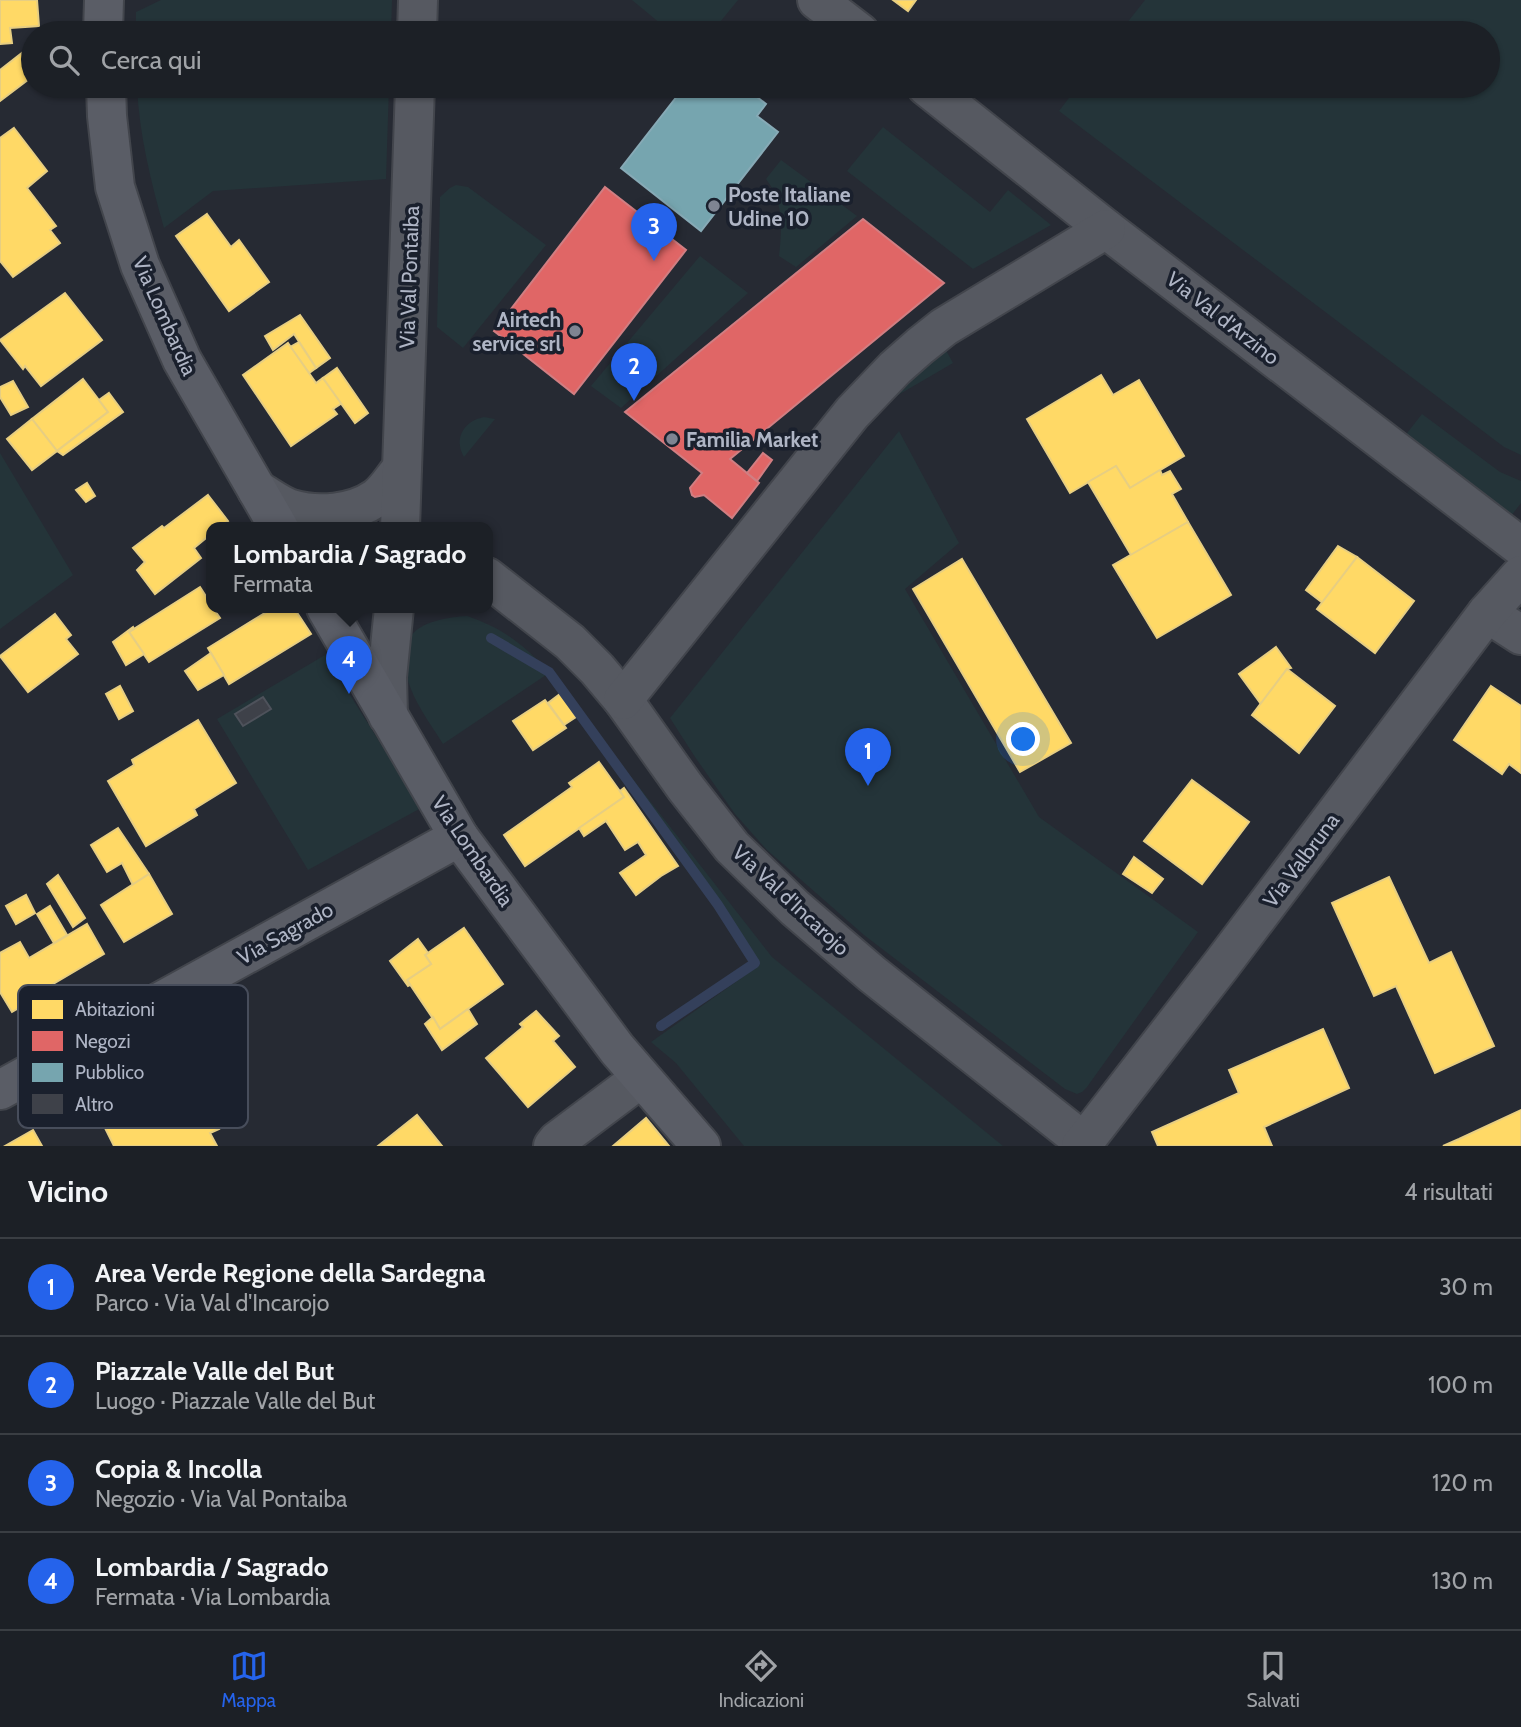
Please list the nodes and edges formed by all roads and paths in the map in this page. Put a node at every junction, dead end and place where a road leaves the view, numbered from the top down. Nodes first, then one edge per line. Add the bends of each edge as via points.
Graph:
1 (104, 0) edge
2 (418, 0) edge
3 (817, 0) edge
4 (103, 21) edge
5 (417, 21) edge
6 (844, 21) edge
7 (106, 98) edge
8 (415, 98) edge
9 (941, 98) edge
10 (1106, 229) junction
11 (402, 468) junction
12 (257, 490) junction
13 (276, 522) edge
14 (394, 522) edge
15 (1521, 547) edge
16 (1521, 575) edge
17 (493, 582) edge
18 (493, 602) edge
19 (329, 613) edge
20 (412, 613) edge
21 (1487, 613) junction
22 (540, 617) junction
23 (393, 620) edge
24 (1521, 635) edge
25 (623, 700) junction
26 (388, 716) junction
27 (459, 837) junction
28 (190, 985) edge
29 (641, 1078) junction
30 (18, 1080) edge
31 (0, 1090) edge
32 (1083, 1144) edge
33 (554, 1146) edge
34 (701, 1146) edge

1 - 4 street
2 - 5 street
3 - 6 street
7 - 12 street, Via Lombardia via 116,187 140,265 182,360
8 - 11 street, Via Val Pontaiba
9 - 10 street, Via Val d'Arzino
10 - 15 street, Via Val d'Arzino
10 - 25 street via 944,327 888,374
11 - 12 street via 378,497 337,512 290,509
11 - 14 street, Via Val Pontaiba
12 - 13 street, Via Lombardia
16 - 21 street, Via Valbruna
17 - 22 street, Via Val d'Incarojo
18 - 22 street, Via Val d'Incarojo
19 - 26 street, Via Lombardia
20 - 23 street
21 - 24 street
21 - 32 street, Via Valbruna
22 - 25 street, Via Val d'Incarojo via 597,669
23 - 26 street
25 - 32 street, Via Val d'Incarojo via 732,847 872,974
26 - 27 street, Via Lombardia
27 - 28 street, Via Sagrado
27 - 29 street, Via Lombardia
29 - 33 street
29 - 34 street, Via Lombardia
30 - 31 street, Via Sagrado

